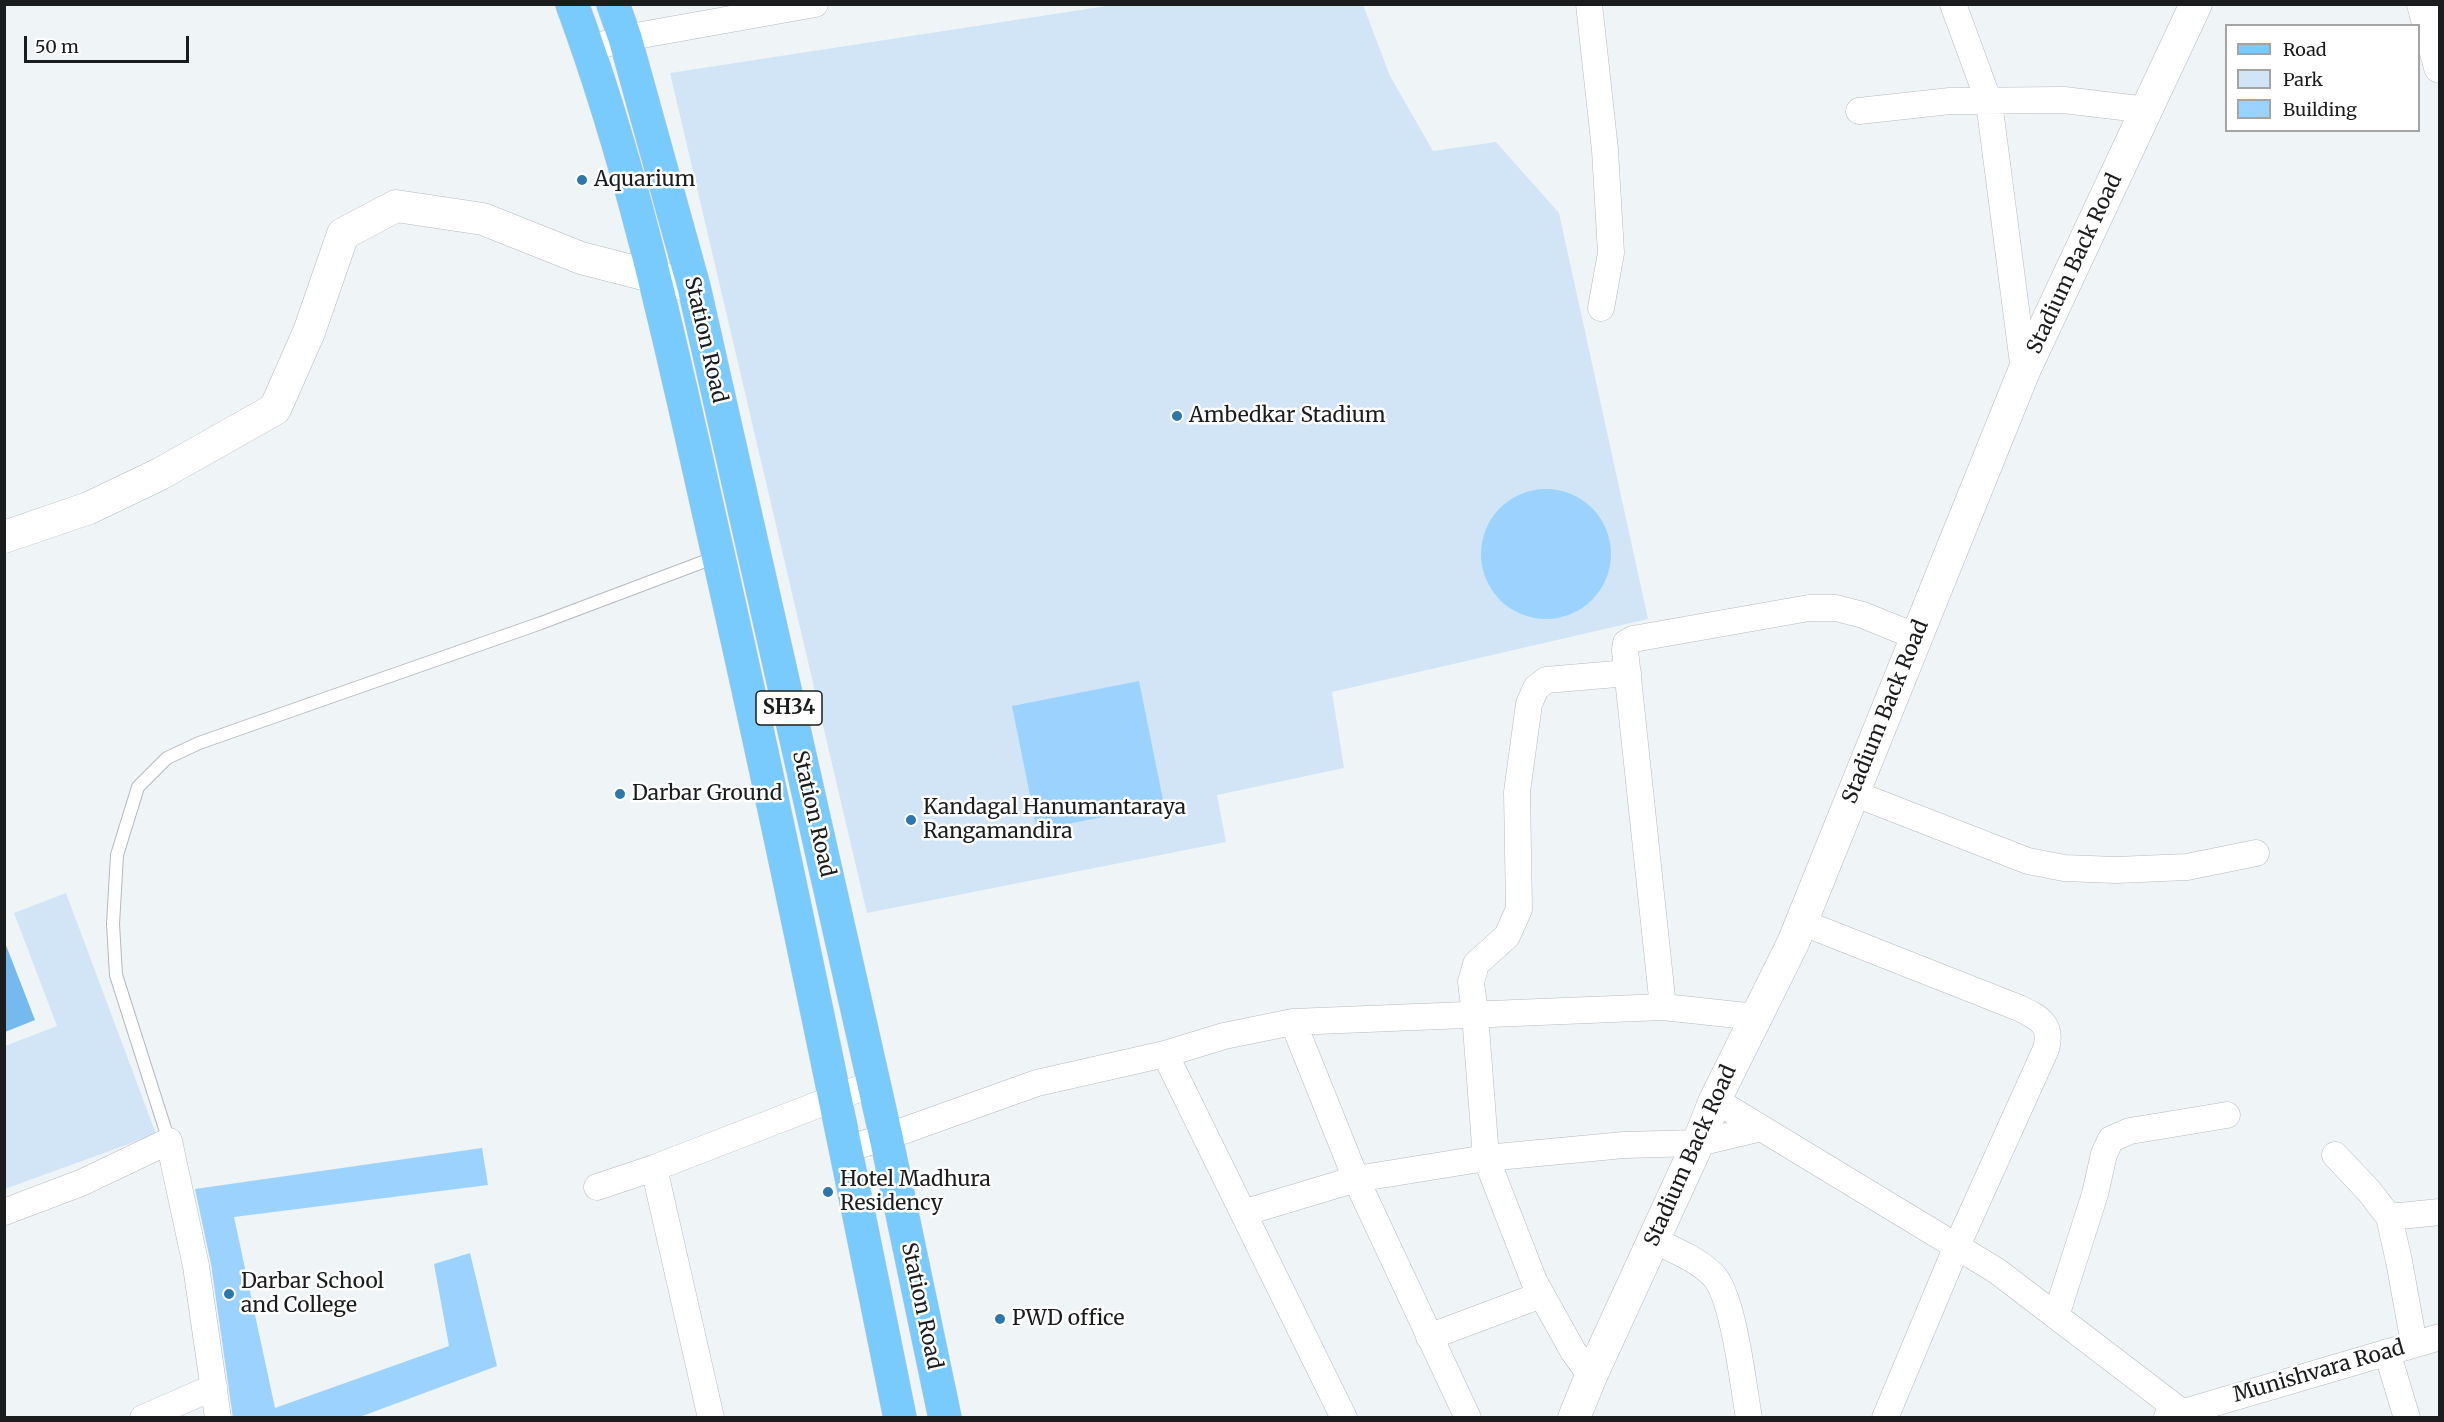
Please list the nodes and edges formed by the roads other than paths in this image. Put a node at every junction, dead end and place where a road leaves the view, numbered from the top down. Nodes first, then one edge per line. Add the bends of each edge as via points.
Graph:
1 (572, 4) edge
2 (613, 4) edge
3 (815, 4) edge
4 (1589, 4) edge
5 (1953, 4) edge
6 (2196, 4) edge
7 (2423, 4) edge
8 (626, 38) junction
9 (589, 49) junction
10 (2438, 55) edge
11 (1989, 102) junction
12 (2147, 110) junction
13 (1860, 111) dead end
14 (656, 279) junction
15 (694, 287) junction
16 (1601, 308) dead end
17 (2024, 371) junction
18 (4, 537) edge
19 (718, 556) junction
20 (1917, 637) junction
21 (1628, 674) junction
22 (1853, 793) junction
23 (2256, 853) dead end
24 (1801, 922) junction
25 (1663, 1007) junction
26 (1475, 1014) junction
27 (1756, 1017) junction
28 (1293, 1022) junction
29 (1165, 1054) junction
30 (874, 1083) junction
31 (836, 1096) junction
32 (1715, 1100) junction
33 (2227, 1115) dead end
34 (1761, 1128) junction
35 (886, 1137) junction
36 (169, 1141) junction
37 (1698, 1143) junction
38 (846, 1149) junction
39 (2336, 1155) dead end
40 (1486, 1158) junction
41 (654, 1168) junction
42 (1356, 1179) junction
43 (597, 1187) dead end
44 (4, 1212) edge
45 (2439, 1212) edge
46 (1243, 1213) junction
47 (2389, 1217) junction
48 (1653, 1240) junction
49 (1957, 1246) junction
50 (1541, 1295) junction
51 (2056, 1316) junction
52 (1430, 1337) junction
53 (2439, 1337) edge
54 (2414, 1344) junction
55 (2387, 1352) junction
56 (1591, 1376) junction
57 (214, 1387) junction
58 (2177, 1416) edge
59 (143, 1418) edge
60 (218, 1418) edge
61 (711, 1418) edge
62 (900, 1418) edge
63 (945, 1418) edge
64 (1344, 1418) edge
65 (1468, 1418) edge
66 (1574, 1418) edge
67 (1749, 1418) edge
68 (1885, 1418) edge
69 (2407, 1418) edge

1 - 9 main road, Station Road / SH34
2 - 8 main road, Station Road / SH34
3 - 8 street
4 - 16 street via 1605,150 1611,253
5 - 11 street
6 - 12 street, Stadium Back Road
7 - 10 street
8 - 9 street
8 - 15 main road, Station Road / SH34
9 - 14 main road, Station Road / SH34
11 - 12 street via 2064,100
11 - 13 street via 1950,101
11 - 17 street
12 - 17 street, Stadium Back Road
14 - 15 street
14 - 18 street via 581,258 483,219 396,206 343,234 309,332 275,409 160,474 89,508
14 - 19 main road, Station Road / SH34
15 - 30 main road, Station Road / SH34
17 - 20 street, Stadium Back Road
19 - 31 main road, Station Road / SH34
19 - 36 lane via 541,623 199,743 167,758 138,787 117,855 113,924 116,975
20 - 21 street via 1863,615 1836,608 1809,608 1633,639 1626,643
20 - 22 street, Stadium Back Road
21 - 25 street
21 - 26 street via 1546,680 1536,688 1529,704 1517,792 1519,909 1507,936 1476,964 1471,982
22 - 23 street via 2028,861 2064,868 2187,867
22 - 24 street, Stadium Back Road
24 - 27 street, Stadium Back Road
24 - 49 street via 2019,1008 2040,1018 2046,1029 2046,1049
25 - 26 street
25 - 27 street
26 - 28 street
26 - 40 street
27 - 32 street, Stadium Back Road
28 - 29 street via 1224,1036
28 - 42 street
29 - 35 street via 1037,1083
29 - 46 street
30 - 31 street
30 - 35 main road, Station Road / SH34
31 - 38 main road, Station Road / SH34
31 - 41 street
32 - 34 street
32 - 37 street, Stadium Back Road
33 - 51 street via 2130,1131 2111,1139
34 - 37 street
34 - 49 street
35 - 38 street
35 - 63 main road, Station Road / SH34
36 - 44 street via 81,1184
36 - 57 street via 196,1266
37 - 40 street via 1624,1145
37 - 48 street, Stadium Back Road
38 - 62 main road, Station Road / SH34
39 - 47 street
40 - 42 street
40 - 50 street
41 - 43 street
41 - 61 street
42 - 46 street
42 - 52 street
45 - 47 street
46 - 64 street
47 - 54 street
48 - 56 street, Stadium Back Road
48 - 67 street via 1697,1262 1715,1277 1728,1303
49 - 51 street
49 - 68 street
50 - 52 street
50 - 56 street
51 - 58 street
52 - 65 street
53 - 54 street, Munishvara Road
54 - 55 street, Munishvara Road
55 - 58 street, Munishvara Road
55 - 69 street
56 - 66 street, Stadium Back Road
57 - 59 street
57 - 60 street

